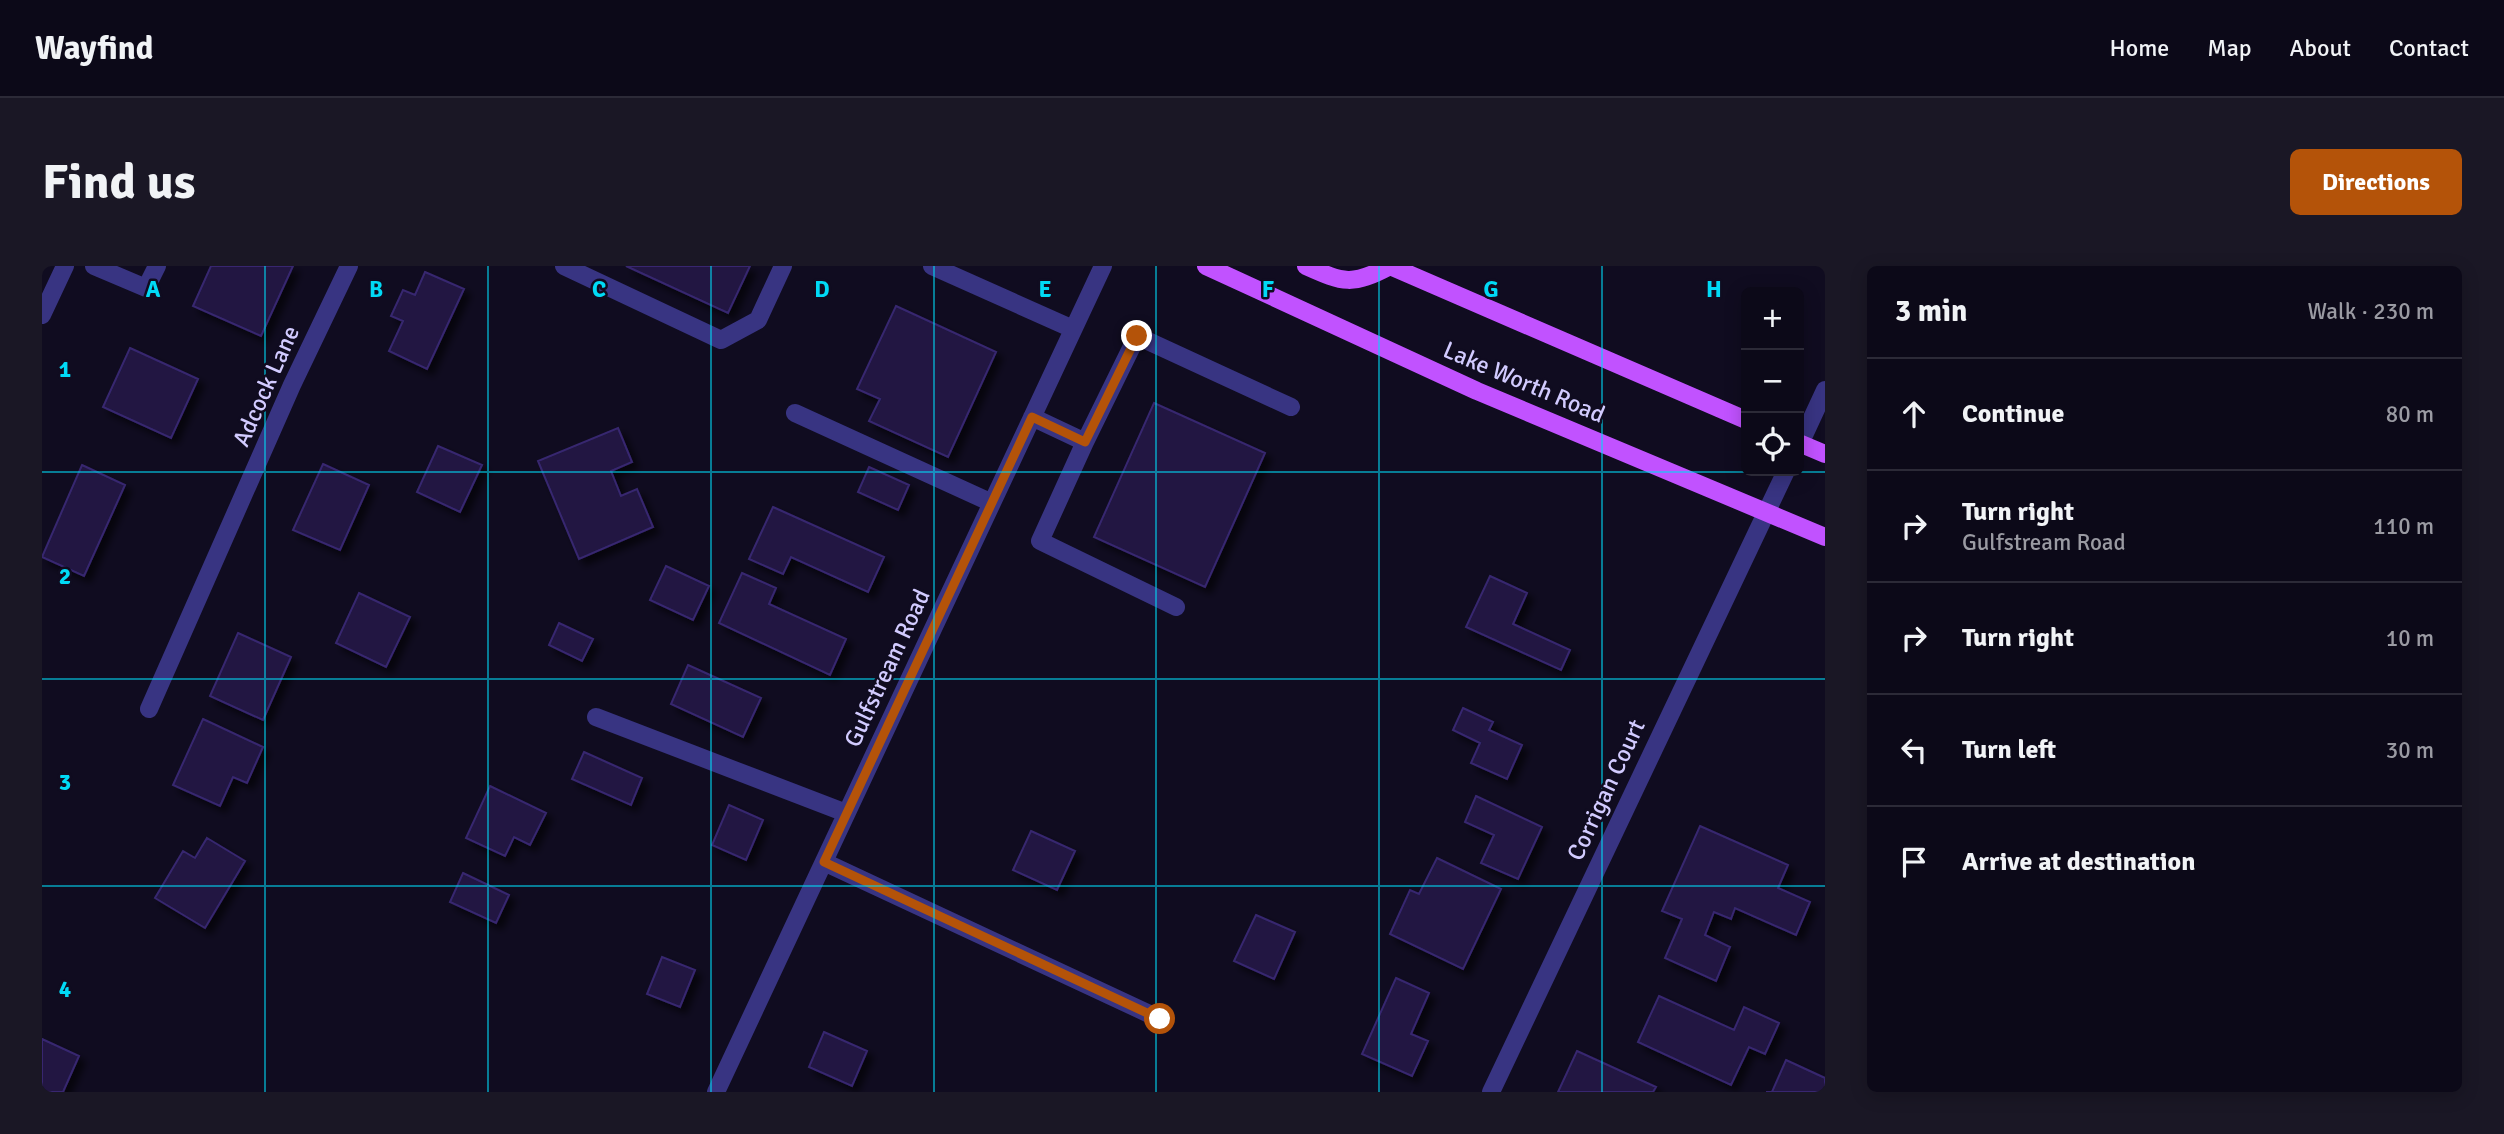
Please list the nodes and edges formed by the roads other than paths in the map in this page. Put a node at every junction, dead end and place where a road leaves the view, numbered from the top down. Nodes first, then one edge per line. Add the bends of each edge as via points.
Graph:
1 (65, 266) edge
2 (94, 266) edge
3 (157, 266) edge
4 (349, 266) edge
5 (564, 266) edge
6 (783, 266) edge
7 (932, 266) edge
8 (1103, 266) edge
9 (1206, 266) edge
10 (1306, 266) edge
11 (1390, 266) edge
12 (42, 315) edge
13 (1073, 329) junction
14 (1825, 390) edge
15 (1291, 407) dead end
16 (796, 413) dead end
17 (1032, 417) junction
18 (1741, 418) edge
19 (1804, 434) edge
20 (1085, 442) junction
21 (1804, 446) edge
22 (1825, 454) edge
23 (1783, 476) edge
24 (992, 503) junction
25 (1765, 510) junction
26 (1825, 537) edge
27 (1176, 607) dead end
28 (149, 709) dead end
29 (596, 717) dead end
30 (846, 813) junction
31 (824, 862) junction
32 (1160, 1019) dead end
33 (716, 1092) edge
34 (1491, 1092) edge

1 - 12 street
2 - 3 street via 146,288
4 - 28 street, Adcock Lane
5 - 6 street via 721,340 758,320
7 - 13 street
8 - 13 street, Gulfstream Road
9 - 25 main road, Lake Worth Road via 1477,391
10 - 11 main road via 1341,282 1370,277
11 - 18 main road
13 - 17 street, Gulfstream Road
14 - 19 street
15 - 20 street via 1137,336
16 - 24 street
17 - 20 street
17 - 24 street, Gulfstream Road
20 - 27 street via 1040,541
21 - 22 main road
23 - 25 street, Corrigan Court
24 - 30 street, Gulfstream Road
25 - 26 main road, Lake Worth Road
25 - 34 street, Corrigan Court
29 - 30 street
30 - 31 street, Gulfstream Road
31 - 32 street
31 - 33 street, Gulfstream Road

